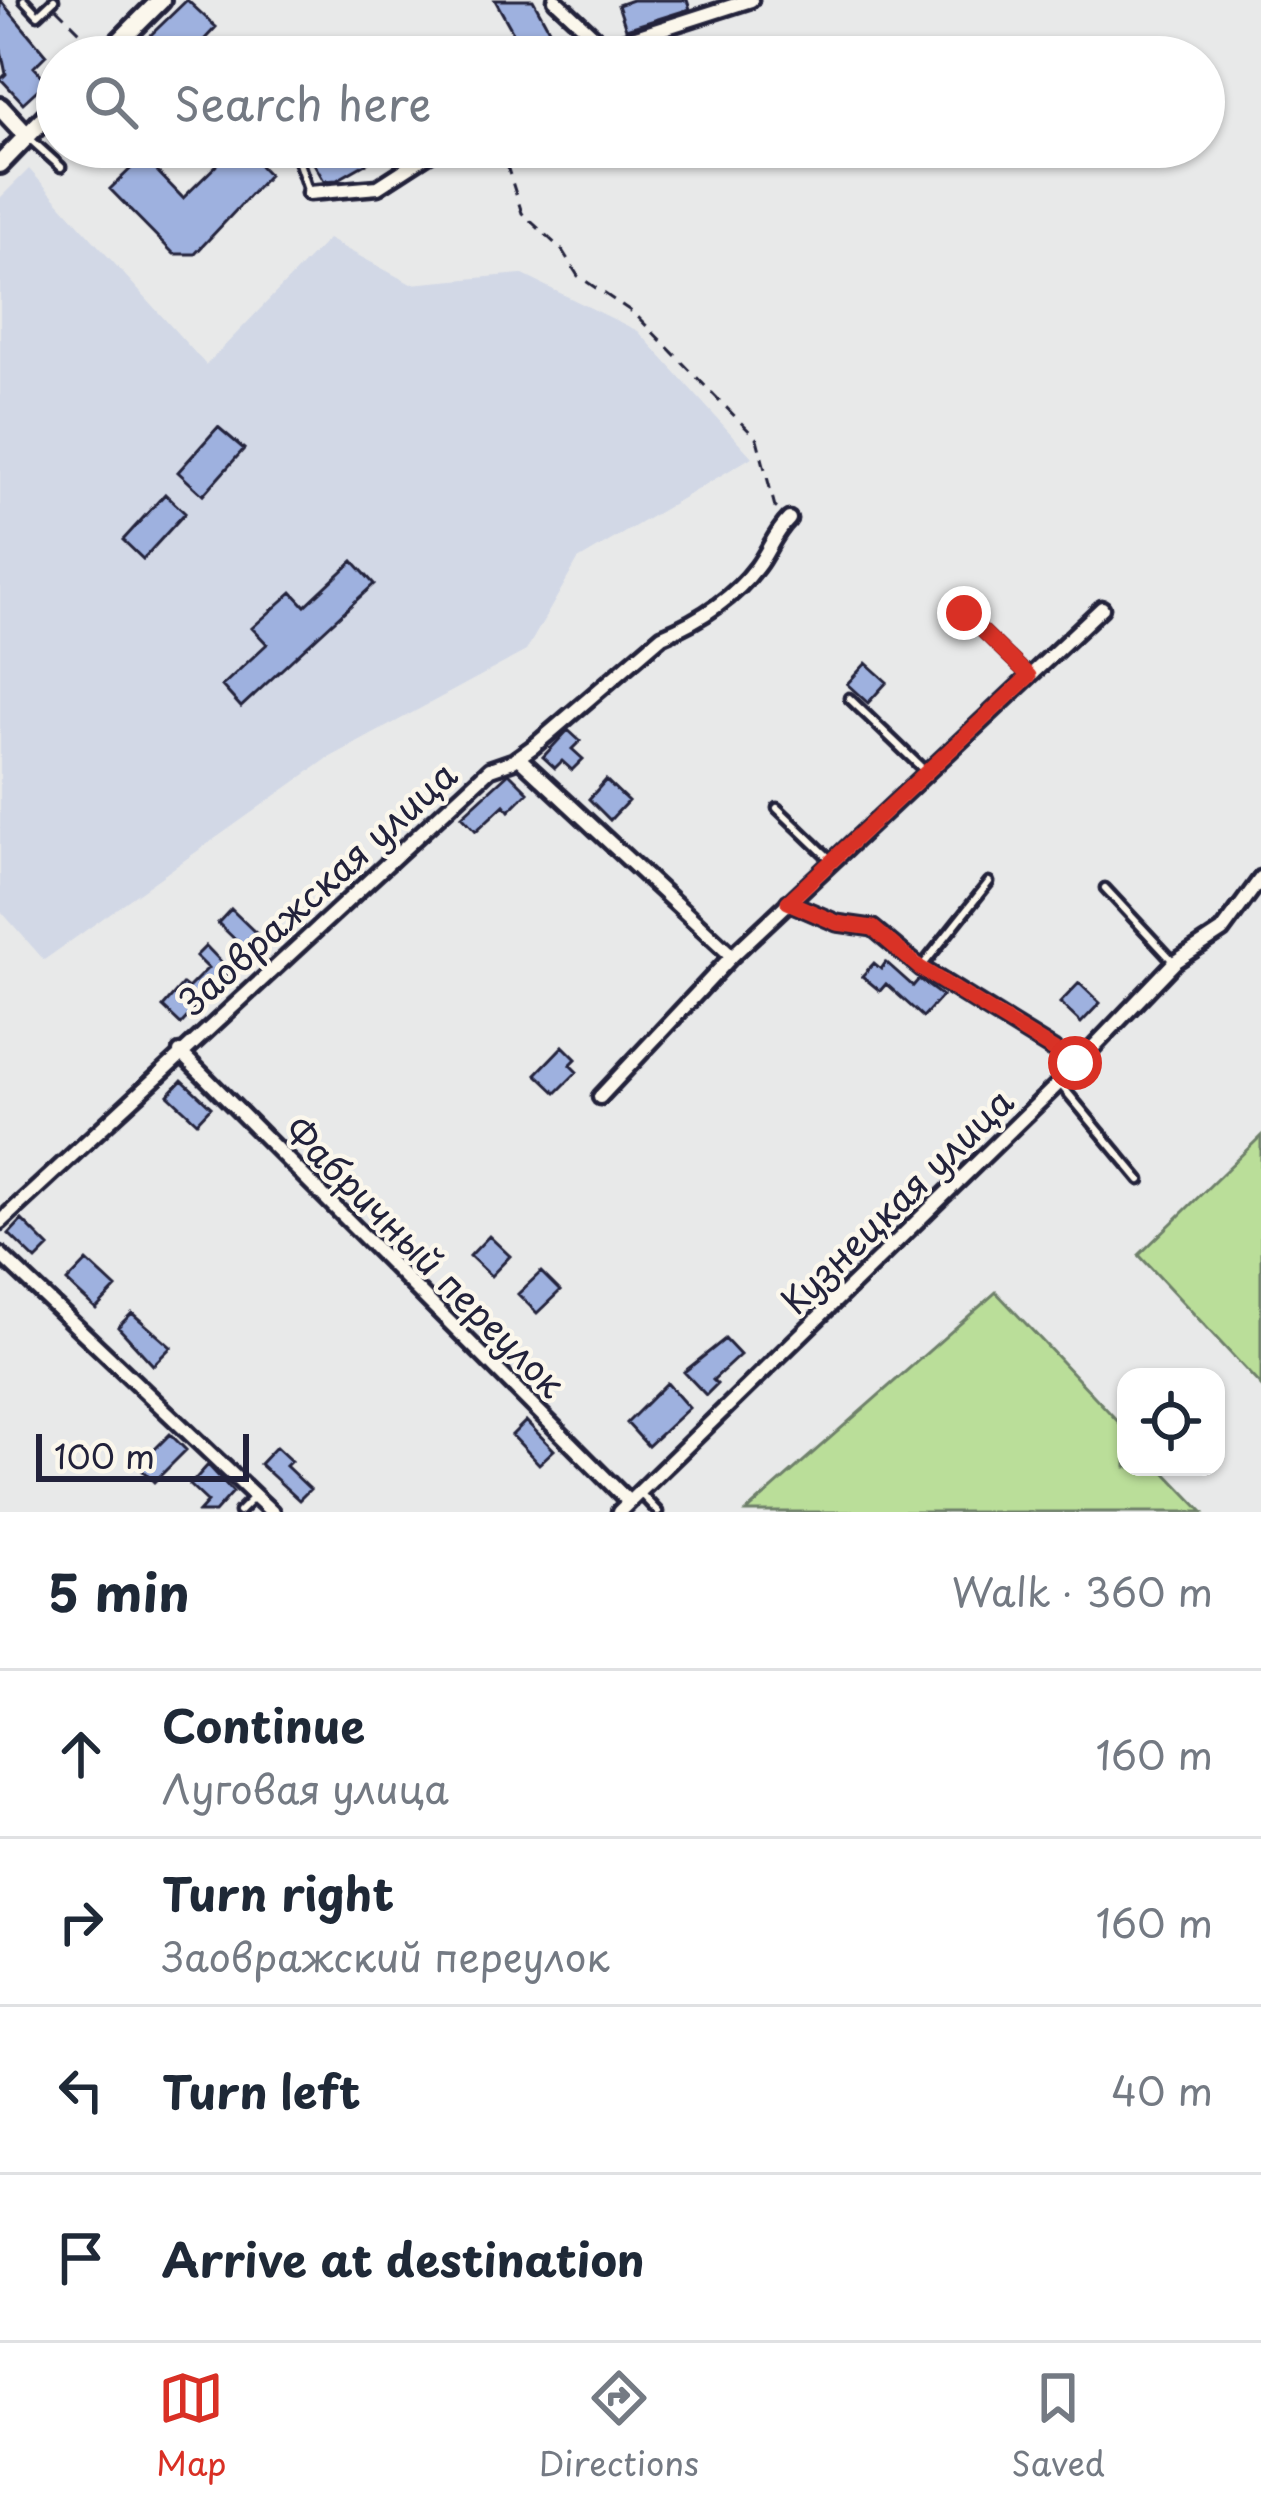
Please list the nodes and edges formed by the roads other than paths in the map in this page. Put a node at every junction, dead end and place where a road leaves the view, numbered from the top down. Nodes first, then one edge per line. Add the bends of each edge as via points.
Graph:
1 (24, 0) edge
2 (161, 0) edge
3 (554, 0) edge
4 (751, 0) edge
5 (52, 2) edge
6 (125, 36) edge
7 (594, 36) edge
8 (637, 36) edge
9 (0, 107) edge
10 (36, 127) edge
11 (27, 136) junction
12 (36, 144) edge
13 (0, 164) edge
14 (301, 168) edge
15 (406, 168) edge
16 (309, 193) joint
17 (789, 519) road end
18 (1102, 608) dead end
19 (964, 613) dead end
20 (1029, 676) junction
21 (849, 698) dead end
22 (519, 758) junction
23 (927, 773) junction
24 (777, 808) dead end
25 (832, 861) junction
26 (1261, 878) edge
27 (989, 882) dead end
28 (1105, 888) dead end
29 (788, 902) junction
30 (732, 956) junction
31 (1175, 962) junction
32 (920, 968) junction
33 (180, 1052) junction
34 (1075, 1063) junction
35 (1058, 1083) junction
36 (600, 1097) dead end
37 (1140, 1180) dead end
38 (0, 1222) edge
39 (0, 1254) edge
40 (255, 1496) junction
41 (629, 1502) edge
42 (239, 1512) edge
43 (272, 1512) edge
44 (658, 1512) edge

1 - 5 lane via 38,15
2 - 6 main road
3 - 7 street
4 - 8 street
9 - 11 main road
10 - 11 main road
11 - 12 lane
11 - 13 main road
14 - 16 lane
15 - 16 street via 378,187
17 - 22 street, Заовражская улица via 742,586 662,636
18 - 20 street
19 - 20 lane
20 - 23 street
21 - 23 lane
22 - 30 street
22 - 33 street, Заовражская улица via 490,769
23 - 25 street
24 - 25 lane
25 - 29 street
26 - 31 street, Кузнецкая улица via 1222,931
27 - 32 lane
28 - 31 lane
29 - 30 street
29 - 32 street via 873,928
30 - 36 street
31 - 34 street, Кузнецкая улица
32 - 34 street
33 - 38 street, Заовражская улица
33 - 41 street, Фабричный переулок
34 - 35 street, Кузнецкая улица
35 - 37 lane
35 - 41 street, Кузнецкая улица
39 - 40 street
40 - 42 lane
40 - 43 street
41 - 44 lane

